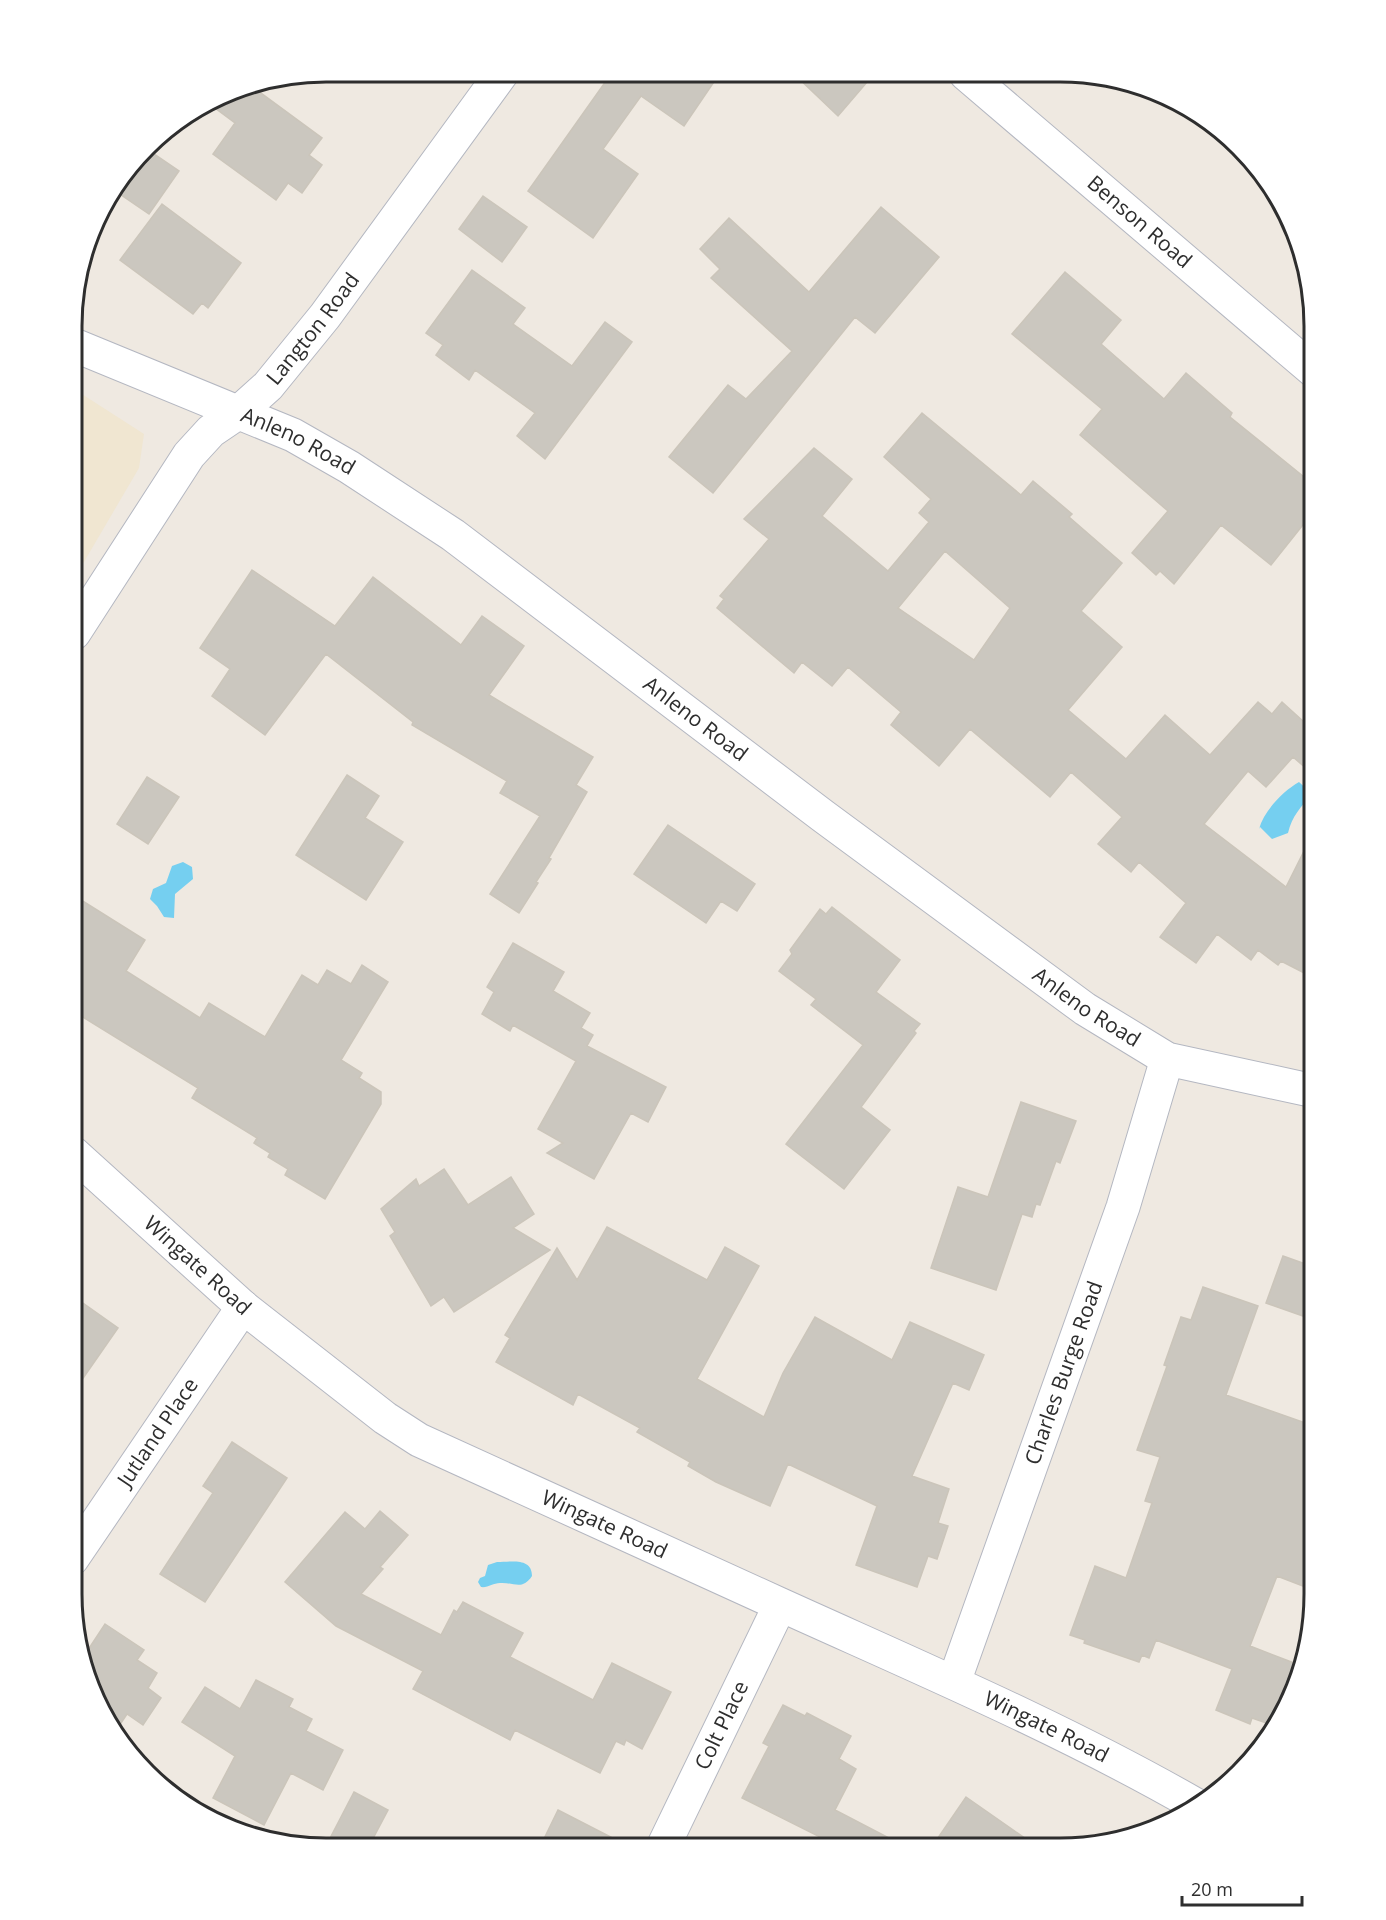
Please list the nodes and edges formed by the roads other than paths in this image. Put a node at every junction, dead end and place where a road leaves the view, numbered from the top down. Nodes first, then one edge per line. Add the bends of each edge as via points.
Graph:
1 (494, 83) edge
2 (977, 83) edge
3 (82, 348) edge
4 (1304, 361) edge
5 (238, 411) junction
6 (82, 621) edge
7 (1167, 1059) junction
8 (1304, 1089) edge
9 (82, 1161) edge
10 (243, 1306) junction
11 (82, 1544) edge
12 (780, 1605) junction
13 (954, 1682) junction
14 (1188, 1801) edge
15 (667, 1838) edge

1 - 5 street, Langton Road via 325,316 268,386
2 - 4 street, Benson Road
3 - 5 street, Anleno Road
5 - 6 street, Langton Road via 211,431 189,455
5 - 7 street, Anleno Road via 293,435 453,535 1085,1009
7 - 8 street, Anleno Road
7 - 13 street, Charles Burge Road via 1123,1207
9 - 10 street, Wingate Road
10 - 11 street, Jutland Place
10 - 12 street, Wingate Road via 385,1418 419,1440
12 - 13 street, Wingate Road
12 - 15 street, Colt Place
13 - 14 street, Wingate Road

